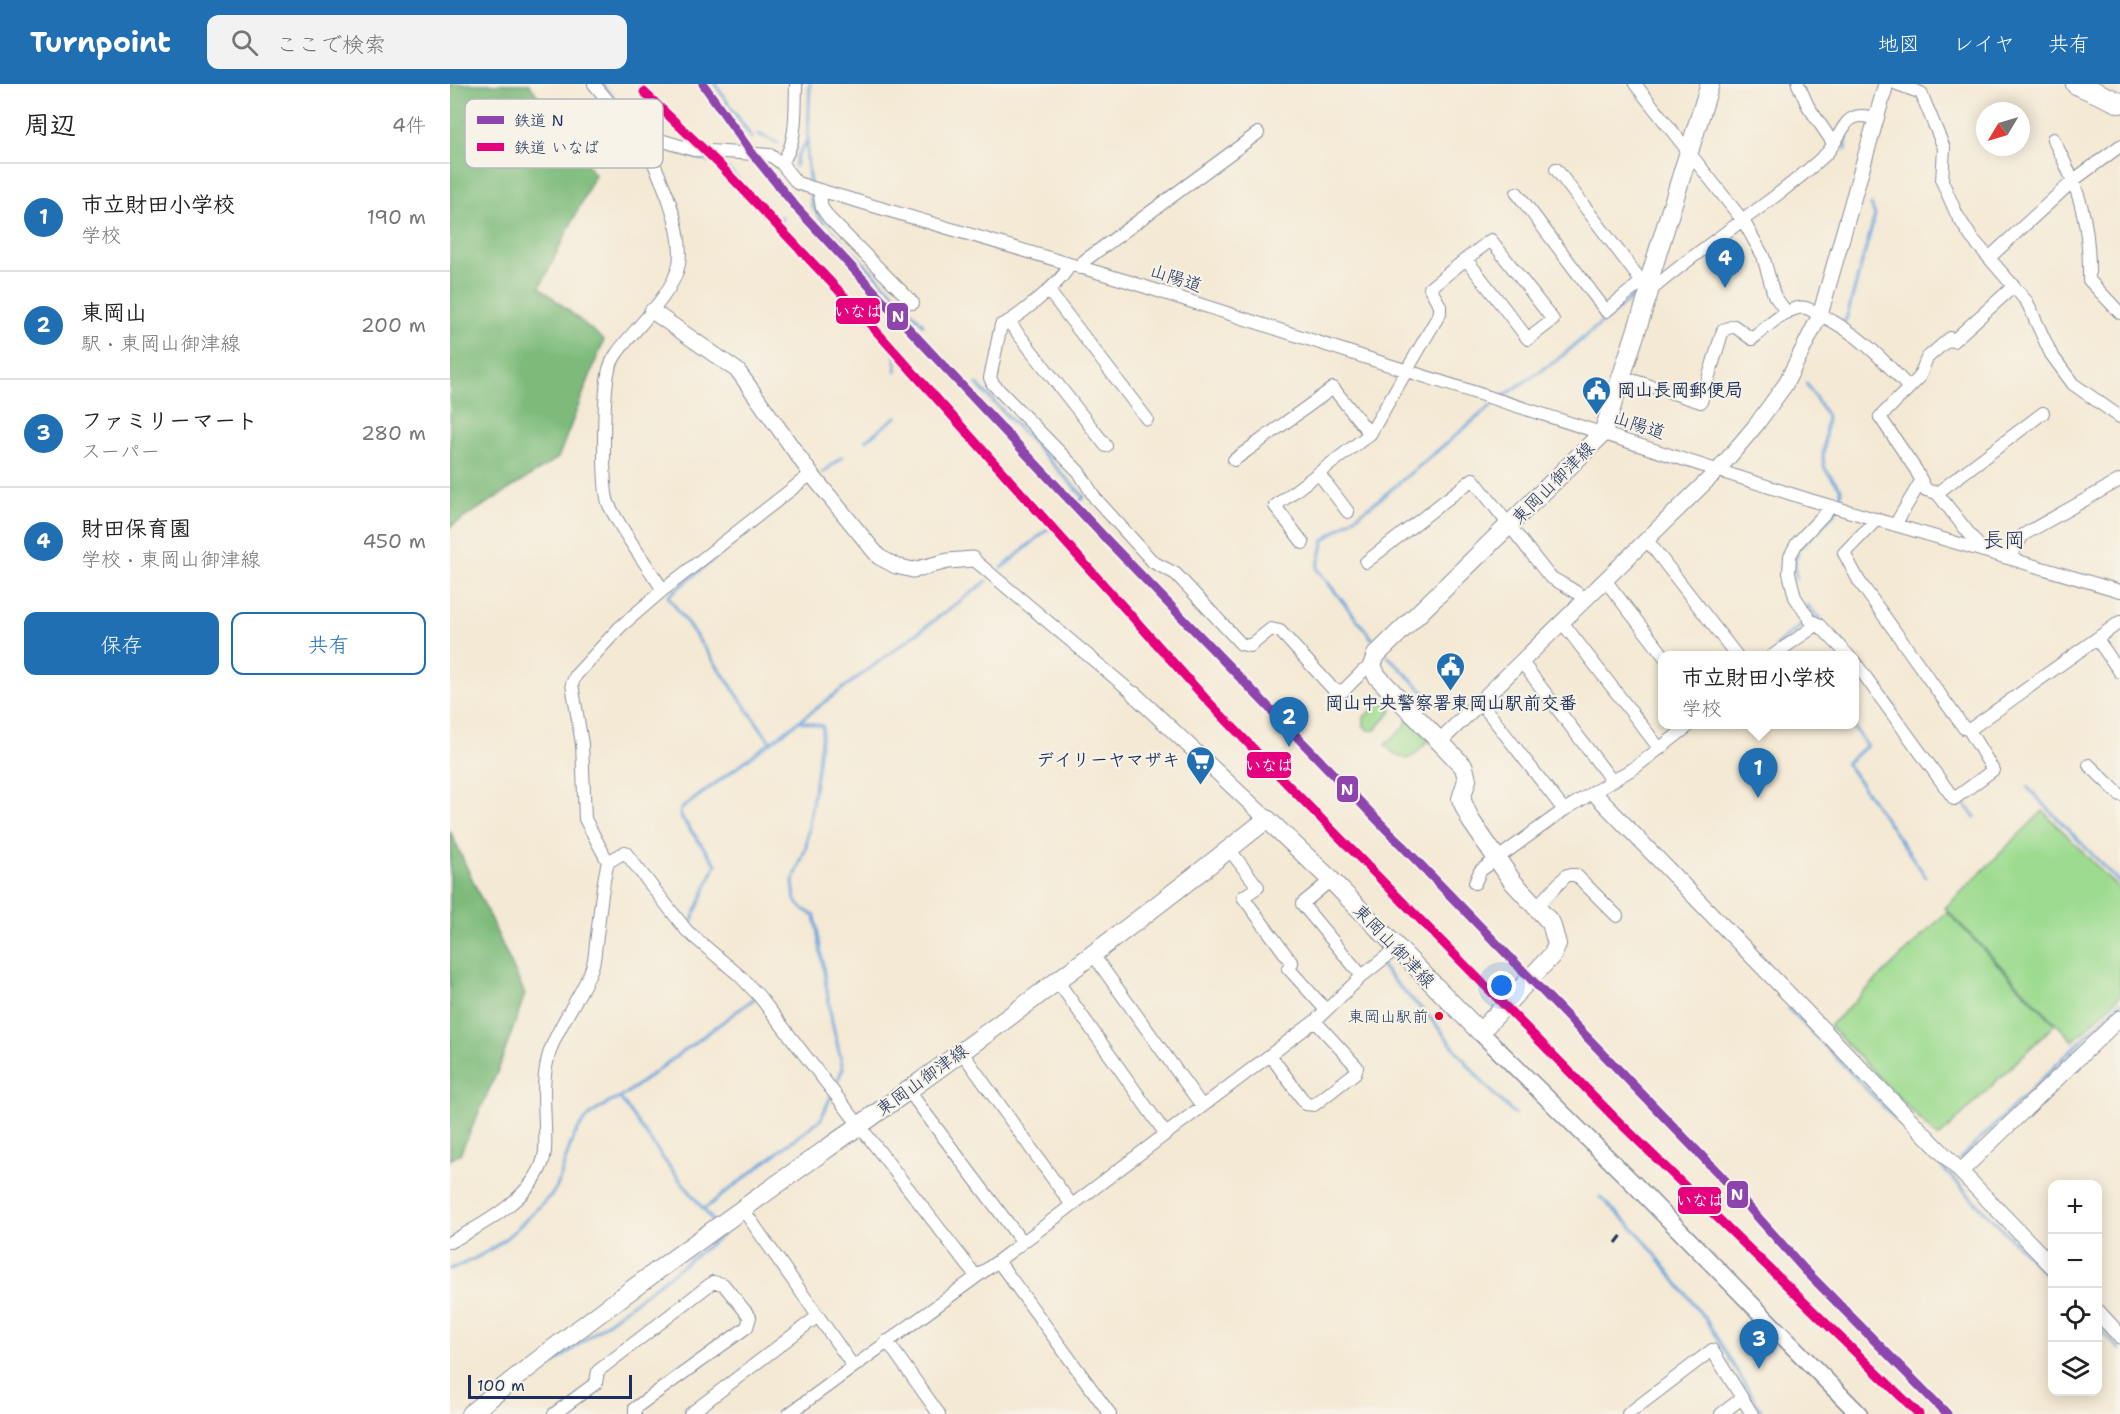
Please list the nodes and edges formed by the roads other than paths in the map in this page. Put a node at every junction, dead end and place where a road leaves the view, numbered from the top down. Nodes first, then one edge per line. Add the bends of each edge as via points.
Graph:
1 (594, 84) edge
2 (796, 84) edge
3 (1635, 84) edge
4 (1710, 84) edge
5 (1798, 84) edge
6 (1886, 84) edge
7 (1897, 84) edge
8 (2076, 84) edge
9 (606, 99) edge
10 (2120, 103) edge
11 (1876, 119) junction
12 (1258, 133) dead end
13 (2053, 139) dead end
14 (663, 141) edge
15 (1833, 143) junction
16 (2120, 146) edge
17 (1689, 153) junction
18 (781, 163) junction
19 (654, 168) edge
20 (1556, 169) dead end
21 (2075, 179) junction
22 (818, 190) junction
23 (1517, 193) dead end
24 (1744, 222) junction
25 (1990, 257) junction
26 (1466, 259) junction
27 (1075, 266) junction
28 (1648, 283) junction
29 (2014, 286) junction
30 (1048, 290) junction
31 (913, 303) dead end
32 (652, 311) junction
33 (1787, 313) junction
34 (2120, 313) edge
35 (1821, 315) junction
36 (1009, 322) junction
37 (1408, 371) junction
38 (1622, 377) junction
39 (1909, 388) junction
40 (2043, 413) dead end
41 (2120, 417) edge
42 (1148, 419) dead end
43 (1373, 430) junction
44 (1603, 433) junction
45 (1106, 446) dead end
46 (1234, 460) dead end
47 (1719, 469) junction
48 (811, 474) junction
49 (1319, 474) junction
50 (2120, 480) edge
51 (1921, 481) junction
52 (1937, 493) junction
53 (1832, 506) junction
54 (1348, 512) dead end
55 (1877, 519) junction
56 (1895, 525) junction
57 (1509, 527) junction
58 (1647, 540) junction
59 (1304, 543) dead end
60 (1983, 551) junction
61 (2009, 558) junction
62 (974, 559) joint
63 (1366, 562) dead end
64 (1605, 580) junction
65 (663, 590) junction
66 (2120, 591) edge
67 (1585, 599) junction
68 (1562, 622) junction
69 (2120, 622) edge
70 (1818, 624) junction
71 (2097, 639) junction
72 (1660, 651) edge
73 (1733, 651) edge
74 (1779, 651) edge
75 (1844, 651) edge
76 (1521, 662) junction
77 (1372, 666) junction
78 (1859, 668) edge
79 (2120, 672) edge
80 (1134, 694) joint
81 (1480, 702) junction
82 (1684, 729) edge
83 (1969, 730) junction
84 (1441, 740) junction
85 (1659, 748) junction
86 (2089, 765) dead end
87 (1612, 781) junction
88 (1594, 793) junction
89 (2120, 795) edge
90 (1564, 810) junction
91 (1267, 819) junction
92 (1229, 849) junction
93 (1498, 858) junction
94 (608, 862) junction
95 (1331, 880) junction
96 (1474, 883) dead end
97 (1536, 907) junction
98 (1617, 916) dead end
99 (1397, 948) junction
100 (1092, 952) junction
101 (1362, 976) junction
102 (1056, 979) junction
103 (1326, 1010) junction
104 (2120, 1018) edge
105 (1315, 1021) junction
106 (1480, 1032) junction
107 (961, 1051) junction
108 (1270, 1055) junction
109 (908, 1090) junction
110 (1202, 1106) junction
111 (858, 1126) junction
112 (1166, 1133) junction
113 (1961, 1171) junction
114 (1071, 1204) junction
115 (742, 1208) junction
116 (450, 1242) edge
117 (1022, 1242) junction
118 (998, 1261) junction
119 (2048, 1262) edge
120 (976, 1276) junction
121 (818, 1316) junction
122 (2102, 1317) edge
123 (2120, 1336) edge
124 (887, 1341) junction
125 (853, 1366) junction
126 (1742, 1398) junction
127 (470, 1414) edge
128 (554, 1414) edge
129 (635, 1414) edge
130 (690, 1414) edge
131 (789, 1414) edge
132 (939, 1414) edge
133 (1110, 1414) edge
134 (1628, 1414) edge
135 (1721, 1414) edge
136 (1752, 1414) edge
137 (1859, 1414) edge

1 - 9 street
2 - 18 street via 792,136
3 - 17 street
4 - 17 main road, 東岡山御津線
5 - 15 street
6 - 11 street
7 - 25 street via 1922,93 1944,148 1942,181 1957,215
8 - 10 highway
11 - 15 street via 1855,115
11 - 35 street
12 - 27 street
13 - 21 street
14 - 18 street via 694,150 770,155
15 - 24 street via 1826,154
16 - 21 street
17 - 24 street
17 - 28 main road, 東岡山御津線
18 - 22 street, 山陽道 via 797,183
19 - 32 street via 679,245 679,265
20 - 28 street
21 - 25 street
21 - 34 street via 2090,242 2089,280
22 - 27 street, 山陽道
22 - 31 street via 829,218
23 - 28 street via 1606,311
24 - 28 street
24 - 33 street via 1763,256 1774,295
25 - 29 street
26 - 26 street via 1528,339 1553,320 1491,240
26 - 37 street via 1430,288 1440,313
27 - 30 street
27 - 37 street, 山陽道
28 - 38 main road, 東岡山御津線
29 - 39 street via 1953,341 1950,338 1927,358 1919,378
29 - 41 street via 2027,302 2050,354 2073,384
30 - 36 street
30 - 42 street
32 - 48 street via 738,371
32 - 65 street via 613,358 608,372 604,480 608,503
33 - 35 street via 1806,307
33 - 38 street via 1752,339 1734,326 1723,330 1701,402
35 - 39 street via 1841,325 1880,356
35 - 47 street via 1785,385
36 - 45 street
36 - 77 street via 1001,325 990,378 993,384 1079,472 1095,498 1153,562 1176,573 1241,644 1250,646 1271,629 1280,631 1333,689 1343,691
37 - 43 street
37 - 44 street, 山陽道
38 - 44 main road, 東岡山御津線
39 - 51 street via 1880,417
40 - 52 street
43 - 46 street via 1333,388
43 - 49 street
44 - 47 street, 山陽道
44 - 57 main road, 東岡山御津線
47 - 53 street, 山陽道
47 - 58 street
48 - 62 street via 870,548 886,561 921,570 948,561
48 - 65 street
49 - 54 street
49 - 59 street via 1275,506
50 - 61 street via 2023,535
51 - 52 street via 1926,490
51 - 56 street
52 - 60 street
53 - 55 street, 山陽道
53 - 70 street via 1797,543 1790,556 1789,573 1795,597 1810,620
55 - 56 street, 山陽道
55 - 83 street via 1844,553 1859,581
56 - 60 street, 山陽道
57 - 63 street via 1473,479
57 - 67 street via 1549,576
57 - 77 main road, 東岡山御津線 via 1376,655
58 - 64 street
58 - 73 street
60 - 61 street, 山陽道
61 - 66 street, 山陽道
62 - 80 street
64 - 67 street
64 - 72 street
65 - 94 street via 620,627 572,684 582,744 585,819
67 - 68 street
68 - 76 street
68 - 85 street
69 - 71 street
70 - 74 street
70 - 75 street
71 - 79 street
71 - 83 street
76 - 81 street
76 - 87 street
77 - 84 main road via 1377,676
78 - 83 street via 1954,799 1994,770
80 - 91 street
81 - 84 street
81 - 90 street
82 - 85 street
84 - 93 main road via 1464,767 1467,775 1463,805
85 - 87 street
86 - 89 street
87 - 88 street
88 - 90 street
88 - 113 street
90 - 93 street
91 - 92 main road, 東岡山御津線
91 - 95 main road, 東岡山御津線
92 - 100 main road, 東岡山御津線
92 - 103 street via 1258,887 1243,897 1292,963 1288,968
93 - 96 street via 1480,871
93 - 97 main road
94 - 111 street via 625,852 687,931 757,994
94 - 116 street via 592,968 550,1052 543,1089 545,1152 536,1174 515,1201
95 - 99 main road, 東岡山御津線
95 - 101 street via 1302,904
97 - 98 street via 1567,874 1576,875
97 - 106 main road via 1556,934 1553,954
99 - 101 street
99 - 106 main road, 東岡山御津線
100 - 102 main road, 東岡山御津線
100 - 110 street
101 - 103 street
102 - 107 main road, 東岡山御津線
102 - 112 street
103 - 105 street
104 - 113 street
105 - 108 street
105 - 108 street via 1357,1067 1355,1074 1314,1105 1306,1104
106 - 137 main road
107 - 109 main road, 東岡山御津線
107 - 114 street
108 - 110 street
109 - 111 main road, 東岡山御津線
109 - 117 street
110 - 112 street
111 - 115 main road, 東岡山御津線
111 - 120 street
112 - 114 street
113 - 119 street
114 - 117 street
115 - 121 street
115 - 127 main road, 東岡山御津線
117 - 118 street
118 - 120 street
118 - 133 street
120 - 124 street
121 - 125 street
121 - 130 street
122 - 123 street
124 - 125 street
124 - 132 street
125 - 131 street
126 - 134 street via 1712,1350
126 - 135 street
126 - 136 street
128 - 129 street via 596,1383 598,1371 713,1282 723,1284 750,1317 747,1327 635,1408

